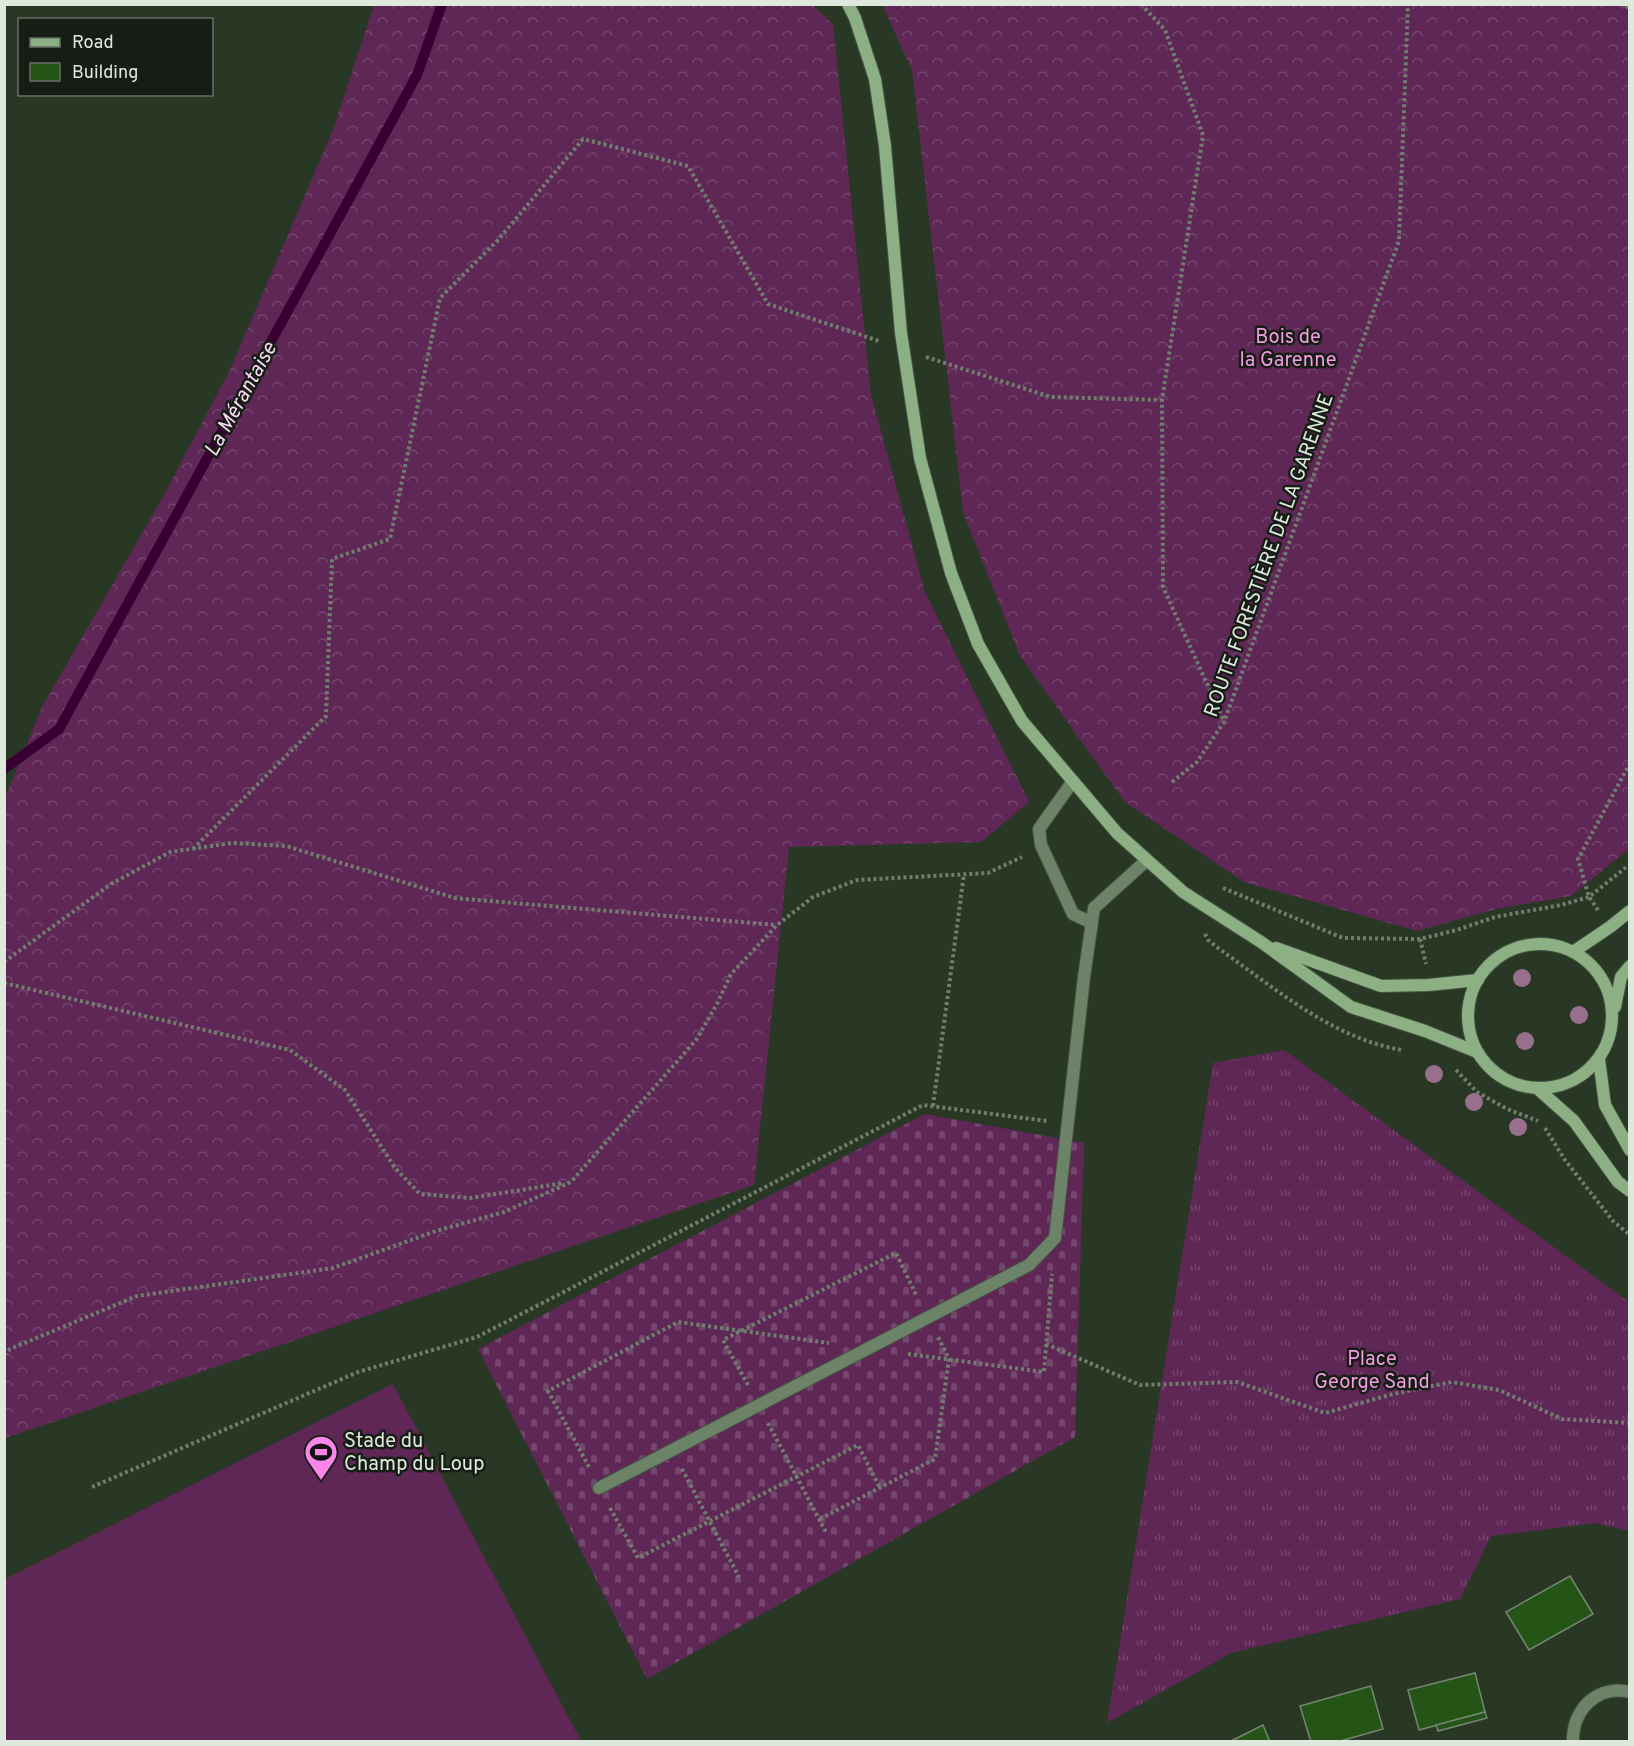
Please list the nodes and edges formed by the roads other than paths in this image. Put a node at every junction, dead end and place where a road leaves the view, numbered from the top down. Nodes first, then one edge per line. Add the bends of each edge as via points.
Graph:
1 (848, 4) edge
2 (1073, 781) junction
3 (1147, 860) junction
4 (1629, 911) edge
5 (1092, 923) junction
6 (1260, 942) junction
7 (1573, 952) junction
8 (1629, 966) edge
9 (1478, 980) junction
10 (1613, 1017) junction
11 (1477, 1052) junction
12 (1599, 1059) junction
13 (1538, 1089) junction
14 (1629, 1150) edge
15 (1629, 1191) edge
16 (599, 1488) road end
17 (1629, 1692) edge
18 (1573, 1742) edge

1 - 2 main road via 875,79 885,146 903,349 920,458 951,573 978,644 1023,721
2 - 3 main road via 1117,833
2 - 5 street via 1039,830 1041,845 1073,914
3 - 5 street via 1094,908
3 - 6 main road via 1184,892
4 - 7 main road
5 - 16 street via 1055,1238 1029,1265
6 - 9 main road via 1381,986
6 - 11 main road via 1351,1007
7 - 9 main road via 1554,945 1515,948 1493,961
7 - 10 main road via 1590,963 1602,979
8 - 10 main road via 1621,977
9 - 11 main road via 1469,1004 1469,1028
10 - 12 main road via 1609,1040
11 - 13 main road via 1492,1071 1514,1084
12 - 13 main road via 1582,1076 1561,1086
12 - 14 main road via 1605,1105
13 - 15 main road via 1574,1121 1618,1182
17 - 18 street via 1609,1691 1584,1705 1576,1717

